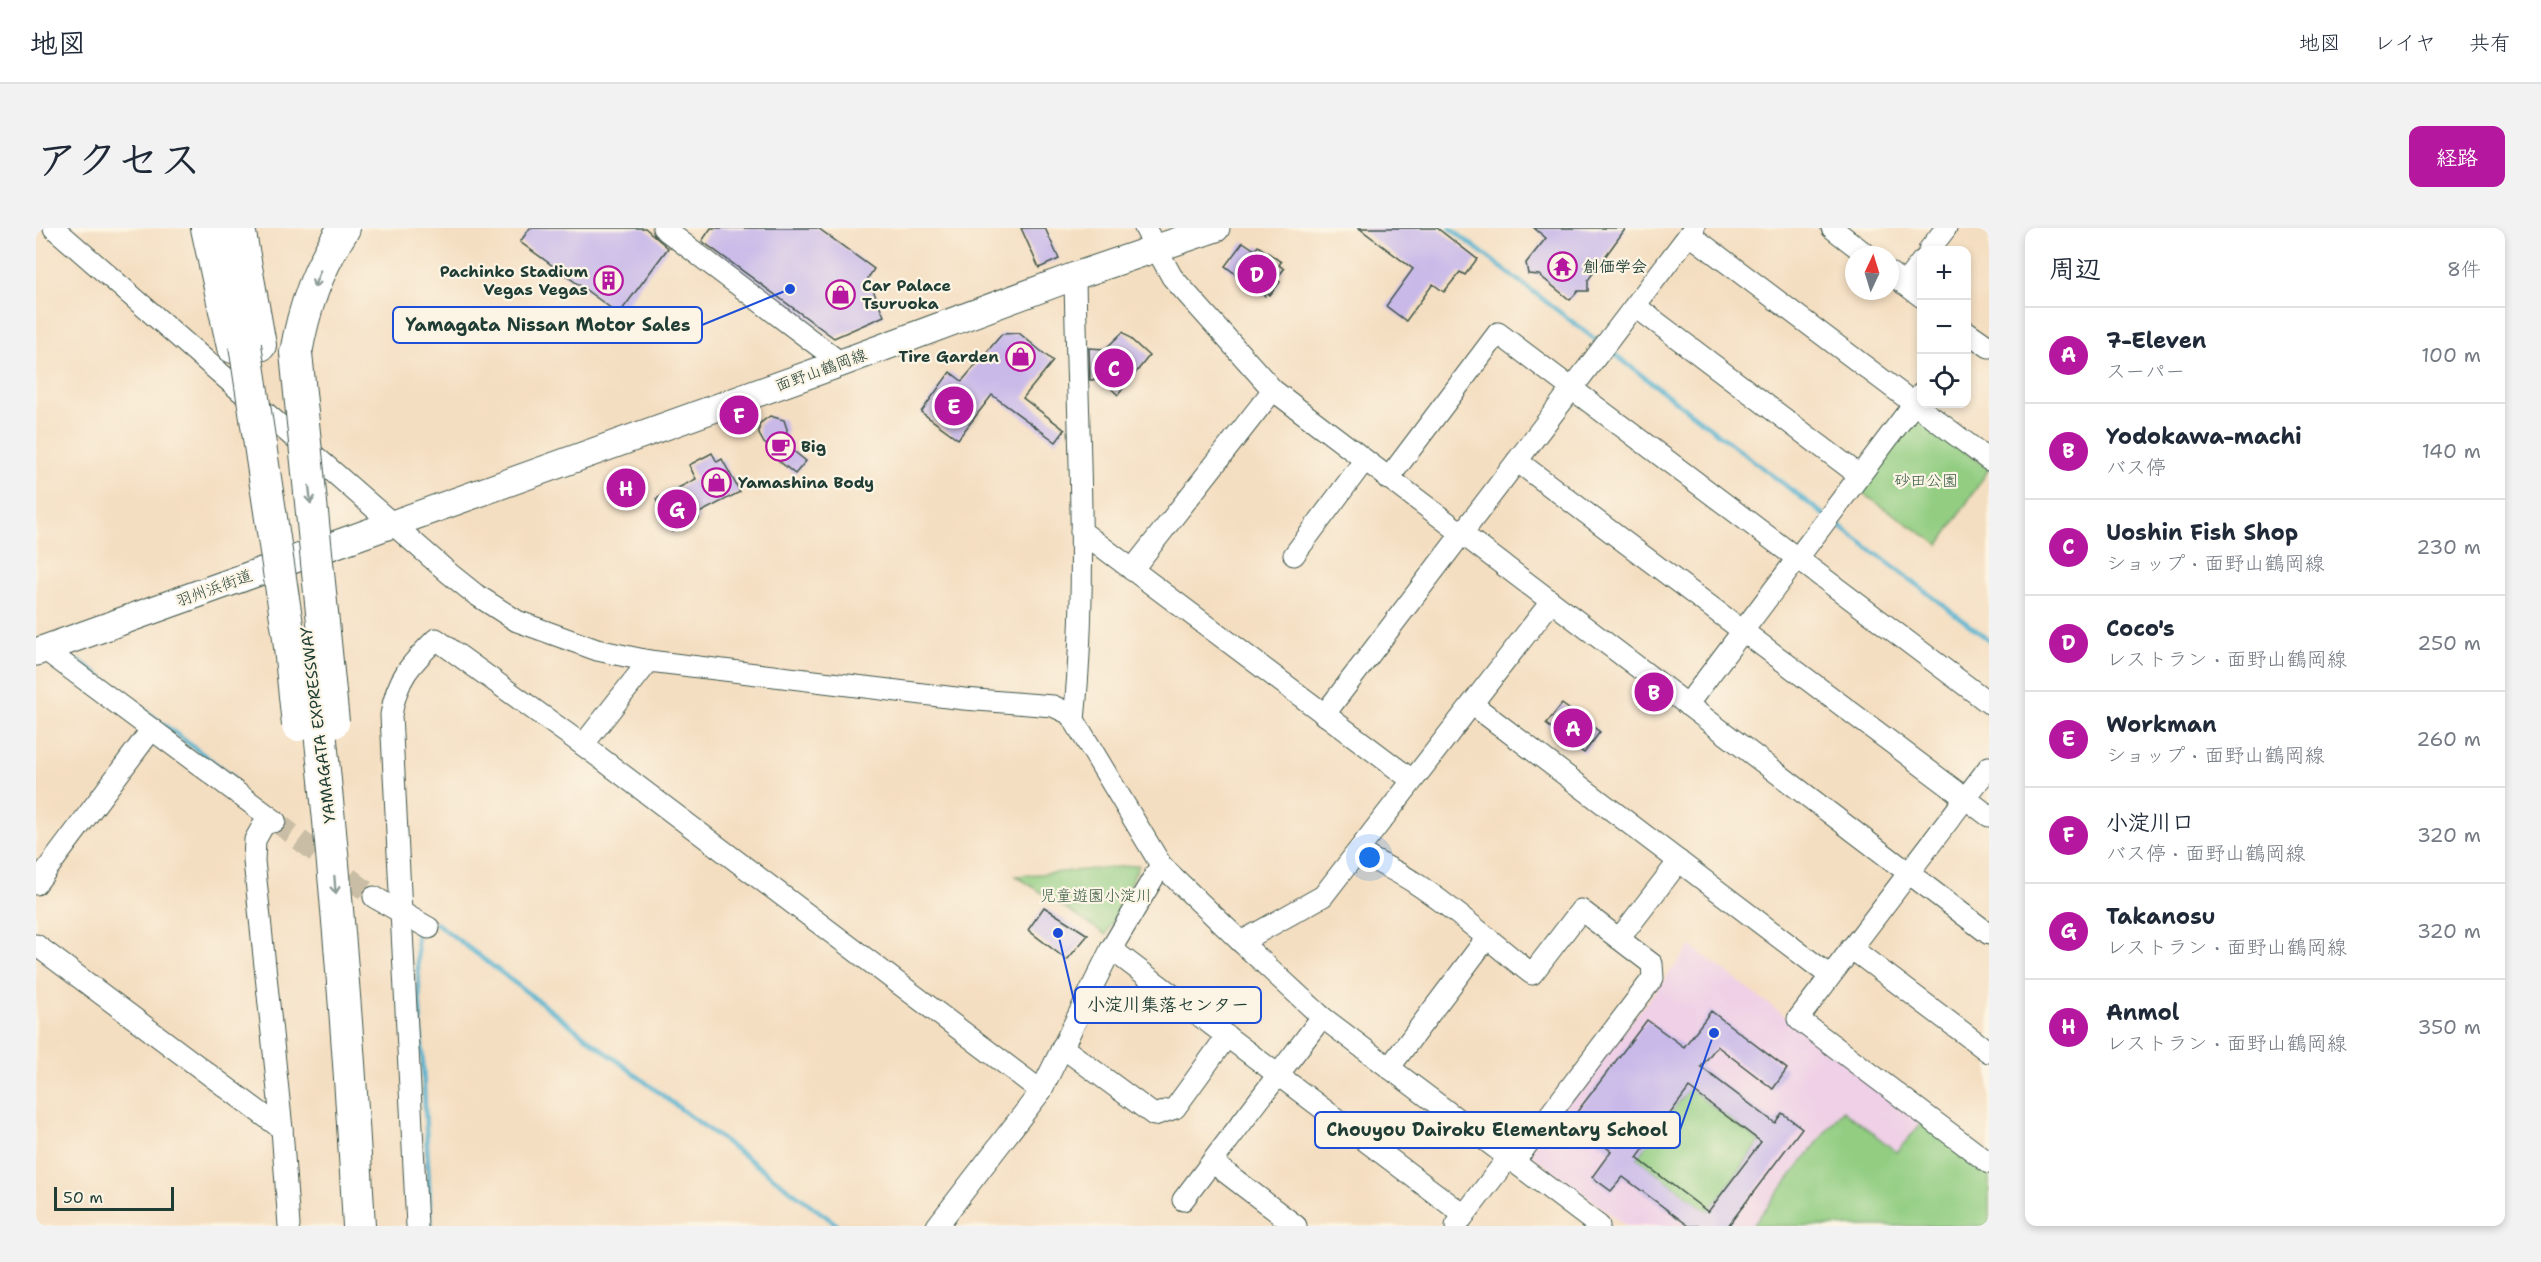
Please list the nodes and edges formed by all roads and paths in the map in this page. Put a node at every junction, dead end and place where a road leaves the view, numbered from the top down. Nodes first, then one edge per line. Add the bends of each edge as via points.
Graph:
1 (54, 228) edge
2 (207, 228) edge
3 (224, 228) edge
4 (239, 228) edge
5 (344, 228) edge
6 (663, 228) edge
7 (1216, 228) edge
8 (1832, 228) edge
9 (1946, 228) edge
10 (1692, 231) edge
11 (1151, 239) edge
12 (1855, 246) edge
13 (1932, 246) edge
14 (1917, 264) edge
15 (1075, 276) junction
16 (1899, 277) edge
17 (1899, 280) edge
18 (1917, 293) edge
19 (1635, 306) junction
20 (1971, 335) edge
21 (246, 346) junction
22 (1989, 347) edge
23 (841, 363) junction
24 (1572, 389) junction
25 (1273, 390) junction
26 (1917, 398) edge
27 (1929, 408) edge
28 (1989, 460) edge
29 (1364, 461) junction
30 (1517, 461) junction
31 (1859, 475) junction
32 (1388, 479) junction
33 (393, 524) junction
34 (1081, 531) junction
35 (1462, 534) junction
36 (1294, 555) dead end
37 (1796, 558) junction
38 (1132, 570) junction
39 (1551, 602) junction
40 (1742, 630) junction
41 (40, 651) edge
42 (649, 661) junction
43 (1989, 703) edge
44 (1472, 704) junction
45 (1687, 705) junction
46 (1324, 715) junction
47 (1074, 720) junction
48 (317, 723) junction
49 (152, 729) junction
50 (583, 745) junction
51 (1989, 767) edge
52 (1412, 780) junction
53 (1965, 798) junction
54 (1989, 816) edge
55 (1358, 852) junction
56 (1679, 861) junction
57 (1161, 865) junction
58 (1908, 873) junction
59 (36, 884) edge
60 (374, 897) tunnel mouth
61 (400, 911) junction
62 (429, 928) dead end
63 (1989, 934) edge
64 (1486, 939) junction
65 (1619, 939) junction
66 (1241, 942) junction
67 (36, 945) edge
68 (1851, 948) junction
69 (1111, 949) junction
70 (1830, 976) junction
71 (1322, 1017) junction
72 (1227, 1036) junction
73 (1062, 1047) junction
74 (1989, 1052) edge
75 (1389, 1068) junction
76 (1278, 1075) junction
77 (1041, 1091) junction
78 (282, 1130) junction
79 (1511, 1160) junction
80 (1212, 1162) junction
81 (1989, 1163) edge
82 (1183, 1200) dead end
83 (1460, 1221) edge
84 (289, 1226) edge
85 (340, 1226) edge
86 (359, 1226) edge
87 (417, 1226) edge
88 (937, 1226) edge
89 (1296, 1226) edge
90 (1599, 1226) edge

1 - 33 street
2 - 21 highway
3 - 21 highway
4 - 21 highway
5 -> 48 highway, bridge via 326,256 302,317 296,353
6 - 23 street
7 - 11 main road, 面野山鶴岡線
8 - 12 street
9 - 13 street
10 - 19 street
10 - 26 street
11 - 15 main road, 面野山鶴岡線
11 - 25 street via 1172,277
14 - 16 street
15 - 23 main road, 面野山鶴岡線
15 - 34 street
17 - 18 street
19 - 24 street
19 - 31 street
20 - 22 street
21 - 48 highway, bridge
23 - 33 main road, 面野山鶴岡線
24 - 30 street
24 - 32 street via 1498,333
24 - 37 street
25 - 29 street
25 - 38 street
26 - 31 street
27 - 28 street
29 - 32 street
29 - 36 street
30 - 35 street
30 - 40 street
31 - 37 street
32 - 35 street
33 - 41 main road, 羽州浜街道
33 - 42 street via 475,594 517,621 597,650
34 - 38 street
34 - 47 street via 1080,659
35 - 39 street
35 - 46 street
37 - 40 street
37 - 43 street
38 - 46 street
39 - 44 street
39 - 45 street
40 - 45 street
40 - 53 street
41 - 49 street
42 - 47 street via 1053,706
42 - 50 street
44 - 52 street
44 - 56 street
45 - 58 street
46 - 52 street
47 - 57 street
48 - 85 highway, YAMAGATA EXPRESSWAY
48 -> 86 highway, YAMAGATA EXPRESSWAY via 332,842
49 - 59 street
49 - 78 street via 275,820 264,824 255,840 254,861
50 - 61 street via 436,639 405,672 394,692 391,715
50 - 77 street
51 - 53 street
52 - 55 street
53 - 54 street
53 - 58 street
55 - 64 street via 1414,883
55 - 66 street via 1323,896
56 - 65 street
56 - 70 street
57 - 66 street
57 - 69 street
58 - 63 street
58 - 68 street
60 - 61 street
61 - 62 street
61 - 87 street
64 - 65 street via 1532,974 1581,910
64 - 75 street
65 - 79 street via 1652,964 1653,978
66 - 71 street
67 - 78 street
68 - 70 street
68 - 74 street
69 - 72 street
69 - 73 street
70 - 81 street via 1798,1019
71 - 75 street
71 - 76 street
72 - 73 street via 1175,1108 1154,1116
72 - 76 street
73 - 77 street
75 - 79 street
76 - 80 street
76 - 83 street
77 - 88 street
78 - 84 street
79 - 83 street
79 - 90 street
80 - 82 street
80 - 89 street

